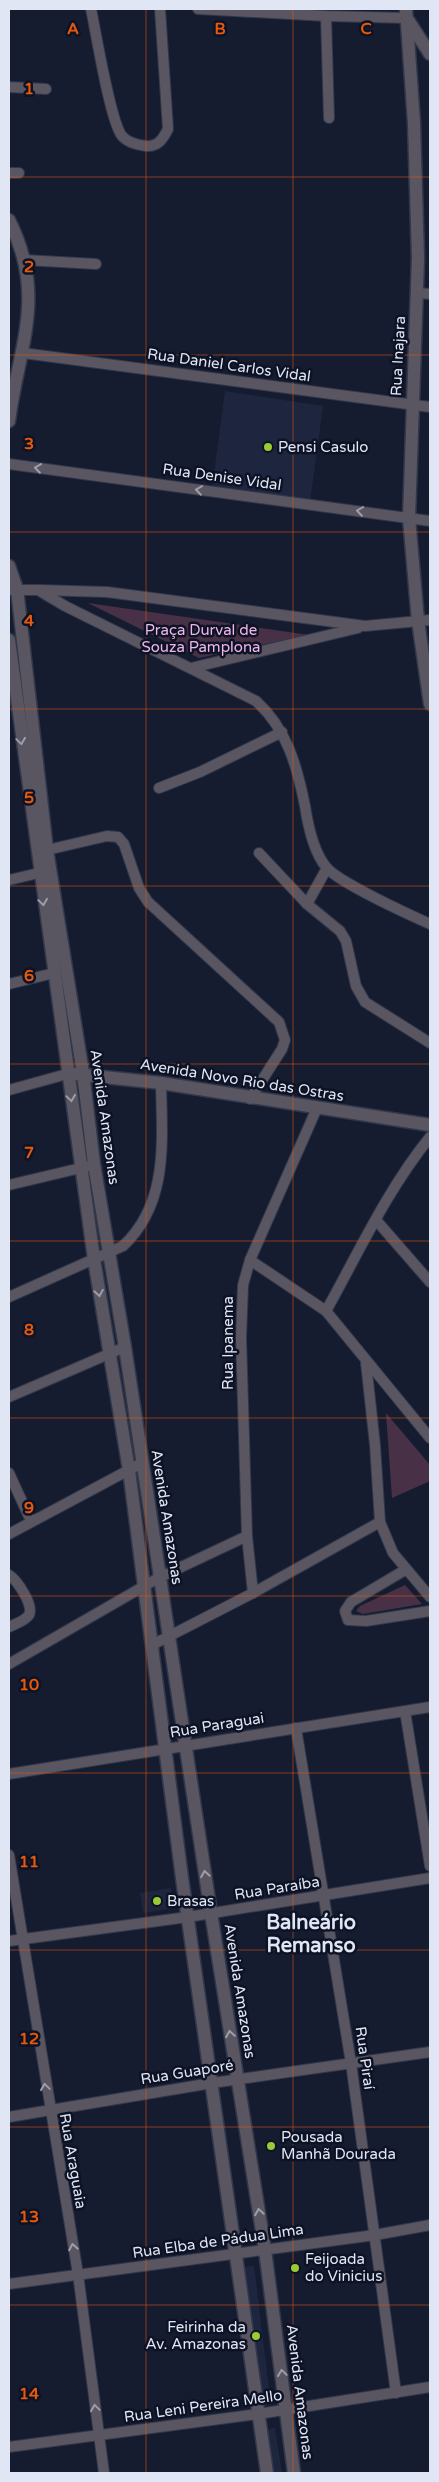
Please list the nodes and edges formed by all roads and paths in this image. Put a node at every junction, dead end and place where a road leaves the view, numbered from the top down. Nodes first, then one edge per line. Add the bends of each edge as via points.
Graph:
1 (92, 9) edge
2 (160, 9) edge
3 (198, 9) edge
4 (406, 13) edge
5 (326, 16) junction
6 (430, 54) edge
7 (9, 87) edge
8 (46, 89) dead end
9 (329, 118) dead end
10 (9, 220) edge
11 (24, 260) junction
12 (96, 264) dead end
13 (424, 293) edge
14 (23, 353) junction
15 (412, 405) junction
16 (430, 407) edge
17 (9, 422) edge
18 (9, 464) edge
19 (409, 518) junction
20 (430, 521) edge
21 (9, 566) edge
22 (13, 590) edge
23 (38, 590) junction
24 (424, 621) edge
25 (365, 626) junction
26 (9, 640) edge
27 (191, 668) junction
28 (430, 704) edge
29 (13, 717) edge
30 (282, 732) junction
31 (159, 788) dead end
32 (47, 850) junction
33 (259, 853) dead end
34 (327, 868) junction
35 (45, 871) junction
36 (9, 880) edge
37 (307, 904) junction
38 (430, 924) edge
39 (54, 972) junction
40 (9, 984) edge
41 (430, 1043) edge
42 (83, 1073) junction
43 (67, 1074) junction
44 (161, 1083) junction
45 (9, 1090) edge
46 (250, 1099) junction
47 (318, 1108) junction
48 (411, 1123) junction
49 (430, 1125) edge
50 (430, 1133) edge
51 (430, 1137) edge
52 (94, 1164) junction
53 (81, 1167) junction
54 (9, 1185) edge
55 (376, 1220) junction
56 (110, 1253) junction
57 (94, 1259) junction
58 (250, 1260) junction
59 (430, 1282) edge
60 (9, 1297) edge
61 (326, 1311) junction
62 (125, 1347) junction
63 (109, 1353) junction
64 (366, 1362) junction
65 (9, 1397) edge
66 (430, 1438) edge
67 (142, 1462) junction
68 (128, 1470) junction
69 (9, 1473) edge
70 (31, 1521) junction
71 (380, 1522) junction
72 (9, 1534) edge
73 (247, 1536) junction
74 (405, 1570) junction
75 (9, 1575) edge
76 (160, 1577) junction
77 (143, 1587) junction
78 (253, 1593) junction
79 (430, 1597) edge
80 (430, 1611) edge
81 (9, 1628) edge
82 (168, 1637) junction
83 (152, 1644) junction
84 (9, 1664) edge
85 (430, 1707) edge
86 (405, 1711) junction
87 (296, 1728) junction
88 (185, 1745) junction
89 (165, 1748) junction
90 (9, 1774) edge
91 (9, 1855) edge
92 (430, 1866) edge
93 (430, 1878) edge
94 (325, 1896) junction
95 (211, 1913) junction
96 (188, 1917) junction
97 (24, 1939) junction
98 (9, 1941) edge
99 (430, 2052) edge
100 (351, 2063) junction
101 (237, 2079) junction
102 (212, 2082) junction
103 (49, 2110) junction
104 (9, 2117) edge
105 (430, 2225) edge
106 (375, 2235) junction
107 (266, 2250) junction
108 (234, 2254) junction
109 (78, 2274) junction
110 (9, 2284) edge
111 (430, 2387) edge
112 (396, 2392) junction
113 (287, 2409) junction
114 (258, 2414) junction
115 (99, 2435) junction
116 (9, 2447) edge
117 (104, 2473) edge
118 (266, 2473) edge
119 (294, 2473) edge

1 - 2 street via 114,116 121,135 134,144 150,146 162,141 168,129
3 - 5 street
4 - 5 street
4 - 6 street
4 - 13 street, Rua Inajara
5 - 9 street
7 - 8 street
10 - 11 street
11 - 12 street
11 - 14 street via 28,319
13 - 15 street, Rua Inajara
14 - 15 street, Rua Daniel Carlos Vidal
14 - 17 street
15 - 16 street, Rua Daniel Carlos Vidal
15 - 19 street, Rua Inajara
19 -> 18 street, Rua Denise Vidal
19 - 20 street, Rua Denise Vidal
19 - 24 street, Rua Inajara
21 - 22 street, Avenida Amazonas
22 - 23 street
22 - 32 street, Avenida Amazonas
23 - 25 street via 107,592
23 - 27 street
24 - 25 street
24 - 28 street, Rua Inajara
25 - 27 street
26 - 29 street, Avenida Amazonas
27 - 30 street via 256,701
29 -> 35 street, Avenida Amazonas
30 - 31 street
30 - 34 street via 300,783 315,846
32 - 35 street, Avenida Amazonas
32 - 46 street via 107,836 118,837 124,844 139,888 148,902 272,1015 285,1040
33 - 37 street
34 - 37 street
34 - 38 street
35 - 36 street
35 -> 39 street, Avenida Amazonas
35 - 42 street, Avenida Amazonas
37 - 41 street via 340,931 346,941 356,986 365,1002
39 - 40 street
39 - 43 street, Avenida Amazonas
42 - 43 street, Avenida Novo Rio das Ostras
42 - 44 street, Avenida Novo Rio das Ostras
42 - 52 street, Avenida Amazonas
43 - 45 street
43 -> 53 street, Avenida Amazonas
44 - 46 street, Avenida Novo Rio das Ostras
44 - 56 street via 162,1159 158,1185 148,1214 135,1235
46 - 47 street, Avenida Novo Rio das Ostras
47 - 48 street, Avenida Novo Rio das Ostras
47 - 58 street, Rua Ipanema
48 - 49 street, Avenida Novo Rio das Ostras
48 - 50 street, Avenida Novo Rio das Ostras
51 - 55 street via 407,1165
52 - 53 street
52 - 56 street, Avenida Amazonas
53 - 54 street
53 - 57 street, Avenida Amazonas
55 - 59 street
55 - 61 street
56 - 57 street
56 - 62 street, Avenida Amazonas
57 - 60 street
57 -> 63 street, Avenida Amazonas
58 - 61 street
58 - 73 street, Rua Ipanema via 243,1285 241,1338
61 - 64 street
62 - 63 street
62 - 67 street, Avenida Amazonas
63 - 65 street
63 - 68 street, Avenida Amazonas
64 - 66 street
64 - 71 street via 376,1444
67 - 68 street
67 - 76 street, Avenida Amazonas
68 - 70 street
68 - 77 street, Avenida Amazonas
69 - 70 street
70 - 72 street
71 - 74 street via 392,1553
71 - 78 street
73 - 76 street
73 - 78 street, Rua Ipanema
74 - 79 street
74 - 80 street via 351,1602 346,1611 348,1620 366,1621
75 - 81 street via 14,1578 30,1607 26,1618
76 - 77 street
76 - 82 street, Avenida Amazonas
77 - 83 street, Avenida Amazonas
77 - 84 street
78 - 82 street
82 - 83 street
82 - 88 street, Avenida Amazonas
83 - 89 street, Avenida Amazonas
85 - 86 street, Rua Paraguai
86 - 87 street, Rua Paraguai
86 - 92 street
87 - 88 street, Rua Paraguai
87 - 94 street, Rua Piraí
88 - 89 street, Rua Paraguai
95 -> 88 street, Avenida Amazonas
89 - 90 street, Rua Paraguai
89 - 96 street, Avenida Amazonas
91 - 97 street, Rua Araguaia
93 - 94 street, Rua Paraíba
94 - 95 street, Rua Paraíba
94 - 100 street, Rua Piraí
95 - 96 street, Rua Paraíba
101 -> 95 street, Avenida Amazonas
96 - 97 street, Rua Paraíba
96 - 102 street, Avenida Amazonas
97 - 98 street, Rua Paraíba
103 -> 97 street, Rua Araguaia
99 - 100 street, Rua Guaporé
100 - 101 street, Rua Guaporé
100 - 106 street, Rua Piraí
101 - 102 street, Rua Guaporé
107 -> 101 street, Avenida Amazonas
102 - 103 street, Rua Guaporé
102 - 108 street, Avenida Amazonas
103 - 104 street, Rua Guaporé
109 -> 103 street, Rua Araguaia
105 - 106 street, Rua Elba de Pádua Lima
106 - 107 street, Rua Elba de Pádua Lima
106 - 112 street, Rua Piraí
107 - 108 street, Rua Elba de Pádua Lima
113 -> 107 street, Avenida Amazonas
108 - 109 street, Rua Elba de Pádua Lima
108 - 114 street, Avenida Amazonas
109 - 110 street, Rua Elba de Pádua Lima
115 -> 109 street, Rua Araguaia
111 - 112 street, Rua Leni Pereira Mello
112 - 113 street, Rua Leni Pereira Mello
113 - 114 street, Rua Leni Pereira Mello
113 - 119 street, Avenida Amazonas
114 - 115 street, Rua Leni Pereira Mello
114 - 118 street, Avenida Amazonas
115 - 116 street, Rua Leni Pereira Mello
115 - 117 street, Rua Araguaia

